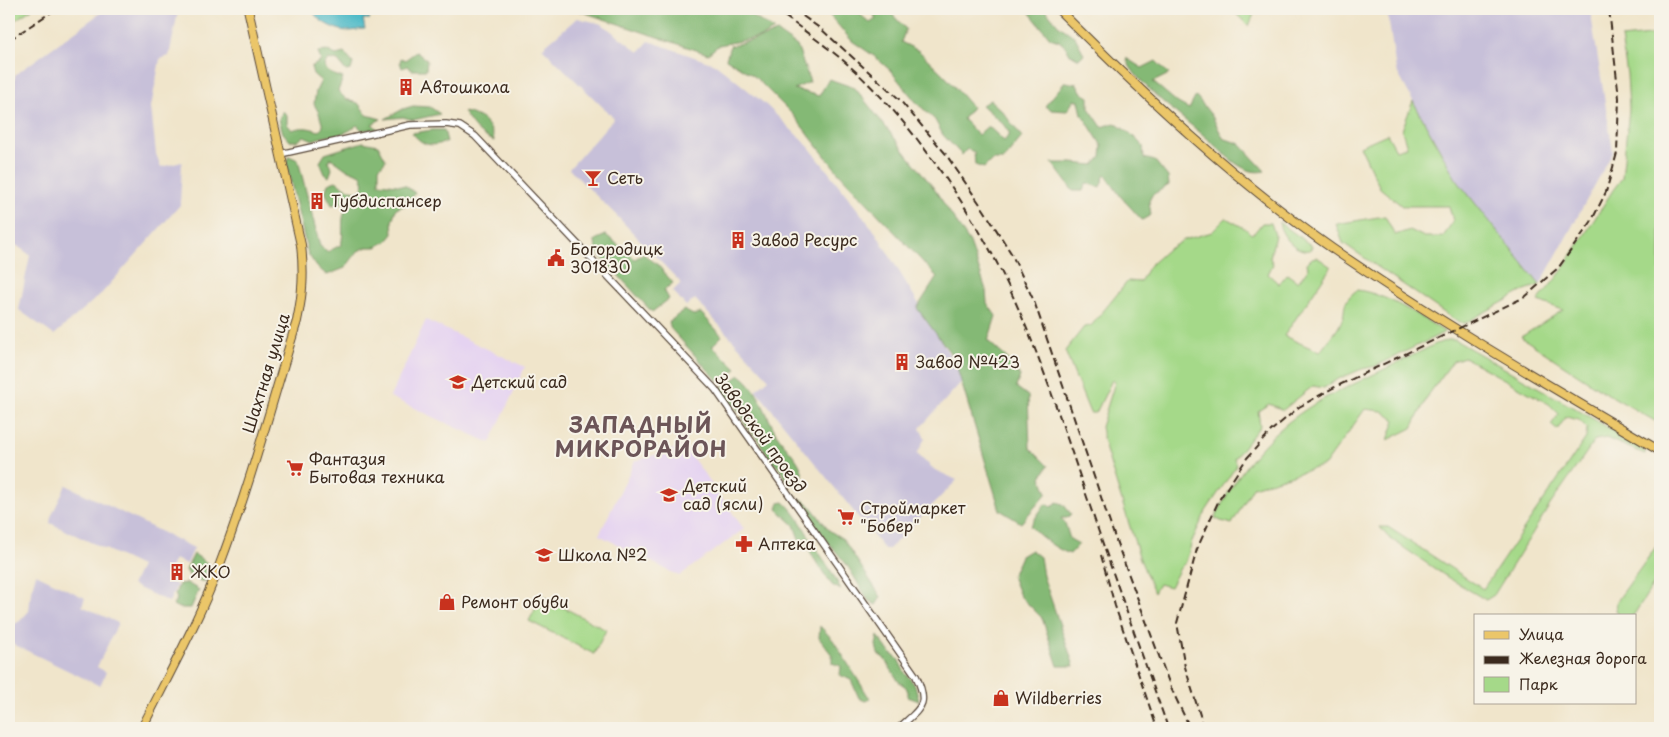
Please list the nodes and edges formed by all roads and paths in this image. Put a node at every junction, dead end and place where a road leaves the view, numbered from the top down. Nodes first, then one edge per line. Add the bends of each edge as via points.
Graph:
1 (248, 9) edge
2 (1058, 9) edge
3 (280, 154) junction
4 (1660, 451) edge
5 (142, 728) edge
6 (900, 728) edge

1 - 3 main road, Шахтная улица
2 - 4 main road via 1186,133 1333,249 1484,348
3 - 5 main road, Шахтная улица via 304,266 298,321 220,564
3 - 6 street, Заводской проезд via 410,126 460,126 474,136 715,389 916,676 922,689 921,707

